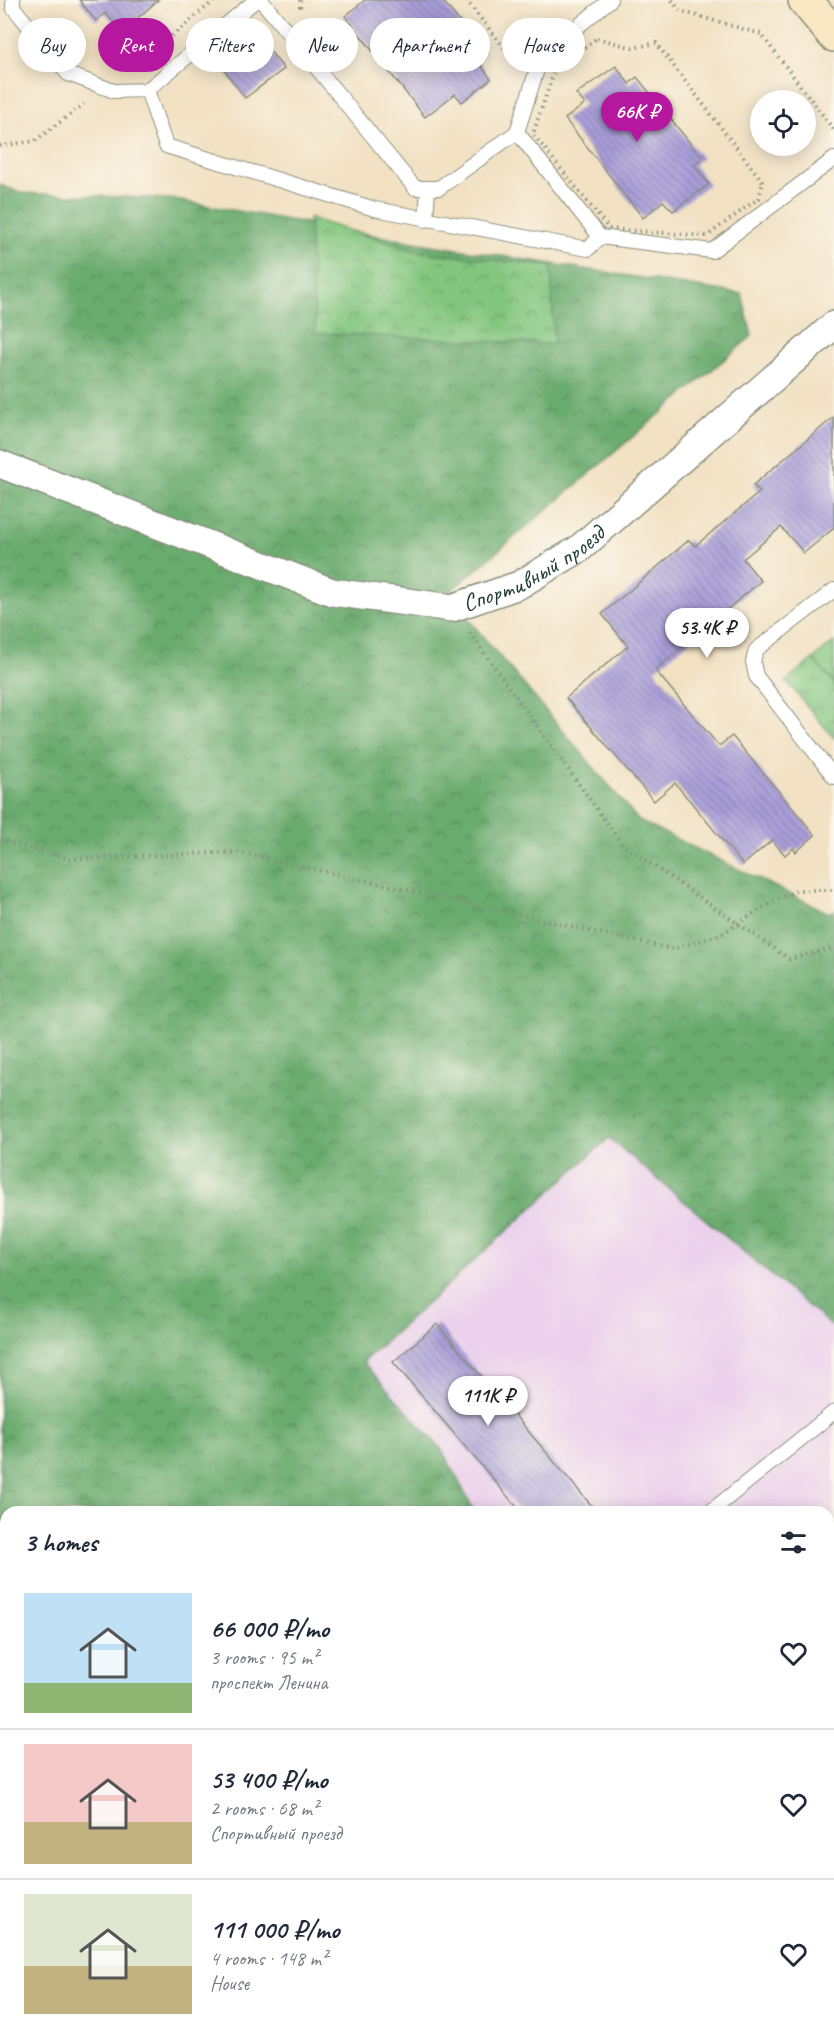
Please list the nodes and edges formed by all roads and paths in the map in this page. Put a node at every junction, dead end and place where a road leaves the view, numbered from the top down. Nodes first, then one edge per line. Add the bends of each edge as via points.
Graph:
1 (13, 0) edge
2 (215, 0) edge
3 (256, 0) edge
4 (261, 0) edge
5 (466, 0) edge
6 (610, 0) edge
7 (672, 0) edge
8 (805, 0) edge
9 (174, 35) edge
10 (834, 35) edge
11 (502, 45) edge
12 (106, 88) junction
13 (147, 90) junction
14 (834, 130) edge
15 (517, 132) junction
16 (533, 134) joint
17 (0, 146) edge
18 (834, 159) edge
19 (428, 188) junction
20 (426, 220) junction
21 (600, 237) junction
22 (834, 325) edge
23 (0, 464) edge
24 (834, 590) edge
25 (452, 608) junction
26 (834, 777) edge
27 (0, 840) edge
28 (834, 890) edge
29 (738, 924) junction
30 (834, 948) edge
31 (834, 1412) edge
32 (717, 1506) edge

1 - 12 lane via 13,7 68,74
2 - 9 path
3 - 13 lane
4 - 19 lane via 415,188
5 - 11 path
6 - 15 lane via 541,57
7 - 14 path via 680,11 761,34
8 - 10 main road
12 - 13 lane
12 - 17 path via 35,141
13 - 20 lane via 166,146 375,209
15 - 19 lane via 439,188
15 - 21 lane
16 - 16 path via 609,229 706,236 759,198 763,182 656,43 633,48 597,38 555,69
18 - 21 lane via 712,251
19 - 20 lane
20 - 21 lane via 588,249
22 - 25 street, Спортивный проезд via 579,549 519,585
23 - 25 street, Спортивный проезд via 332,592
24 - 26 lane via 756,650 753,662 756,676
25 - 29 path via 622,844
27 - 29 path via 71,859 237,852 672,949 722,934
28 - 29 path via 797,890
29 - 30 path via 789,959
31 - 32 lane

